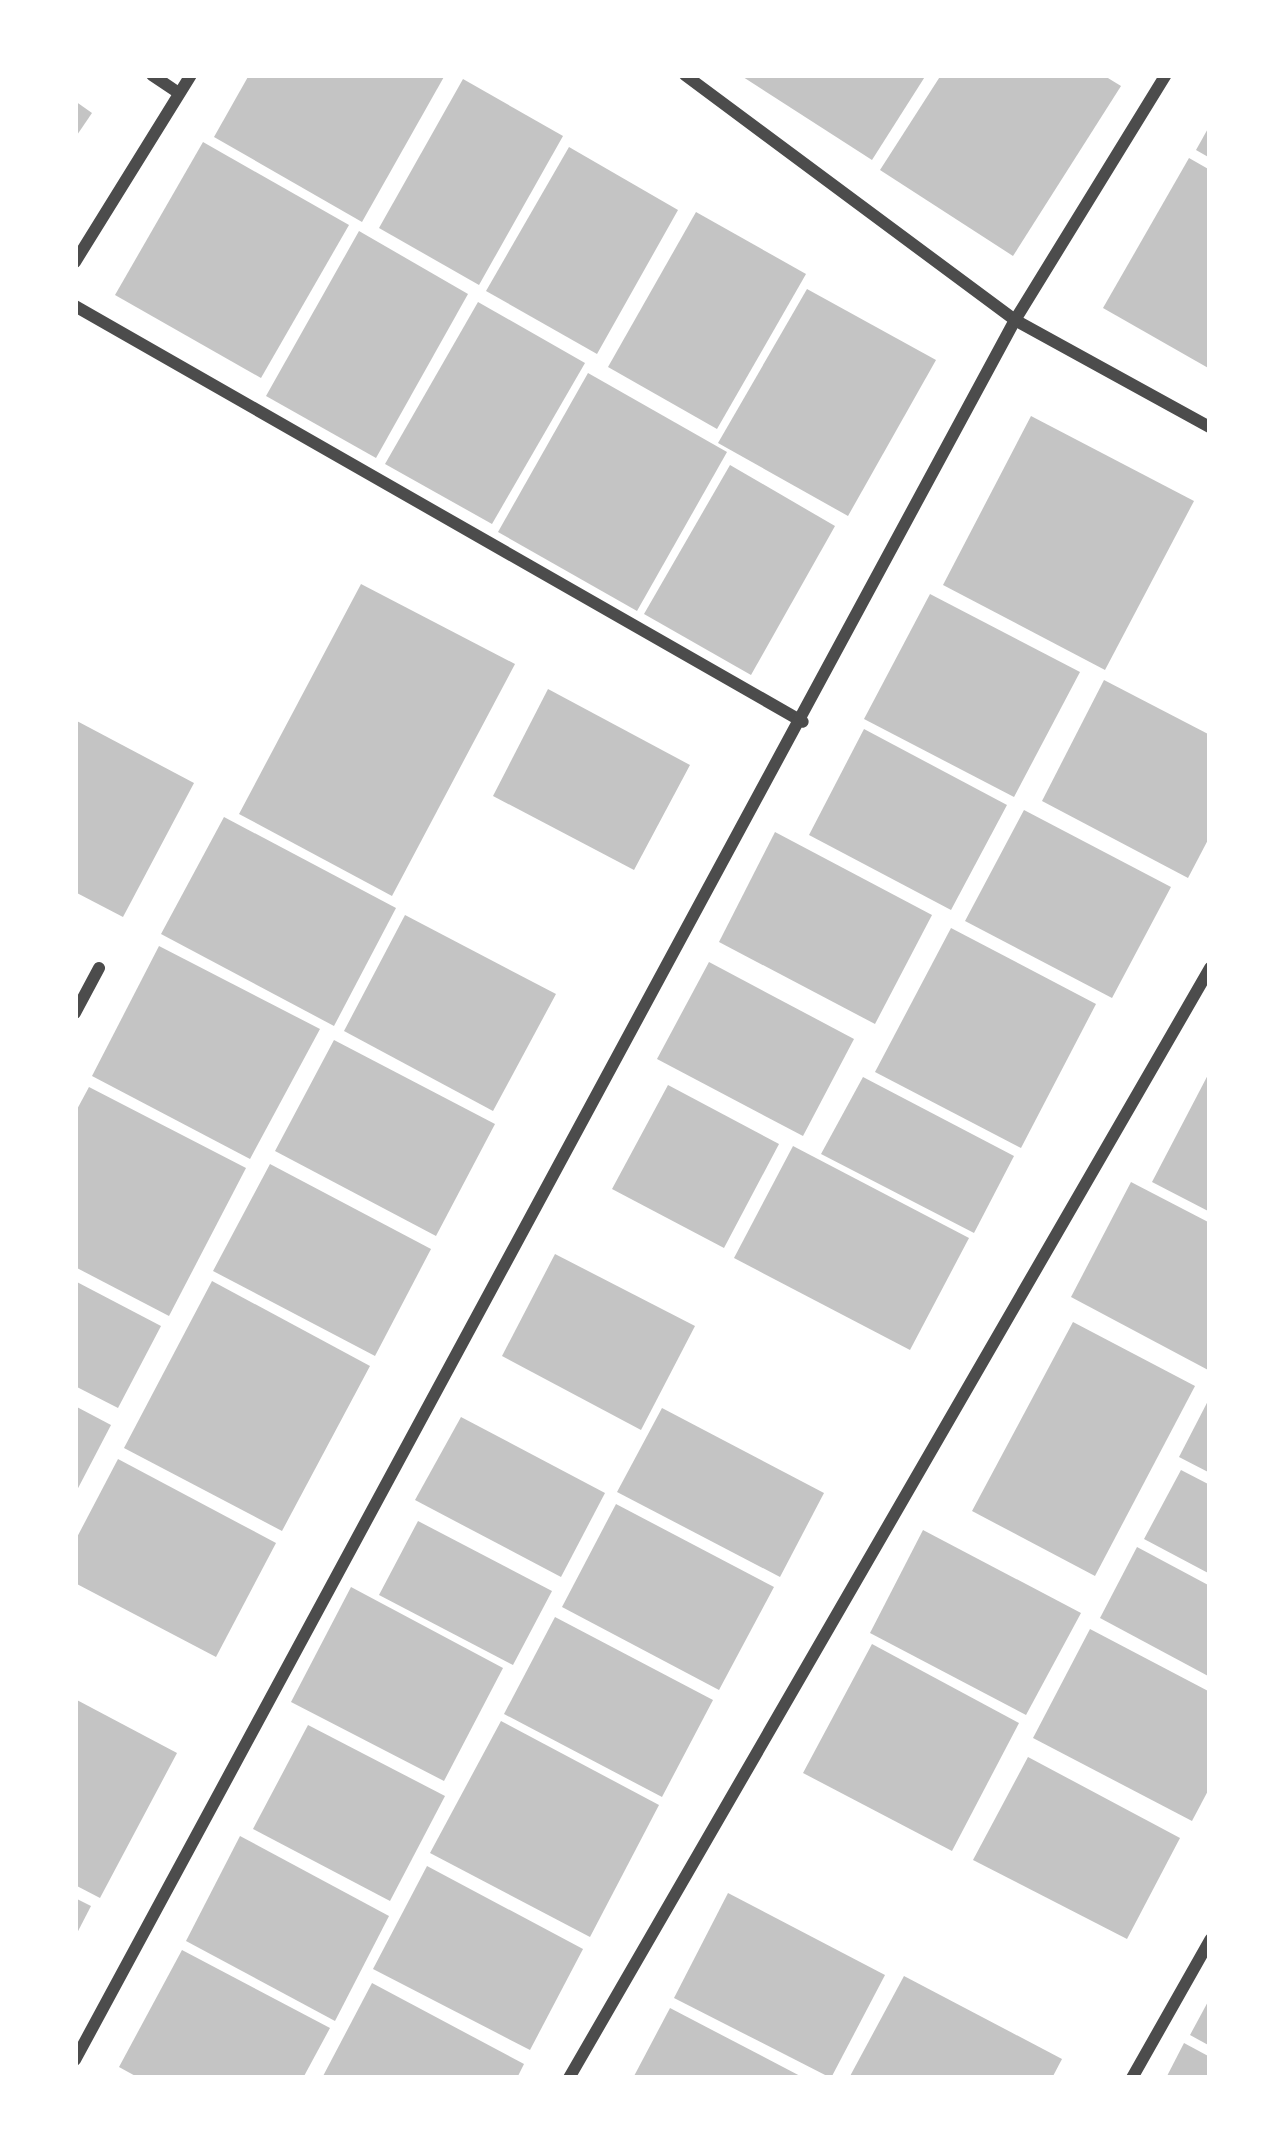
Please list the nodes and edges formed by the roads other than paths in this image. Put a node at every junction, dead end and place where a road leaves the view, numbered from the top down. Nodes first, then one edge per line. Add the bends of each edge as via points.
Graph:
1 (152, 75) edge
2 (191, 75) edge
3 (1166, 75) edge
4 (694, 77) edge
5 (179, 93) junction
6 (75, 262) edge
7 (75, 306) edge
8 (1015, 320) junction
9 (1210, 427) edge
10 (802, 722) junction
11 (99, 968) dead end
12 (1210, 968) edge
13 (75, 1013) edge
14 (1210, 1940) edge
15 (75, 2060) edge
16 (569, 2078) edge
17 (1132, 2078) edge

1 - 5 street
2 - 5 street
3 - 8 street
4 - 8 street
5 - 6 street
7 - 10 street
8 - 9 street
8 - 10 street
10 - 15 street
11 - 13 street
12 - 16 street
14 - 17 street

